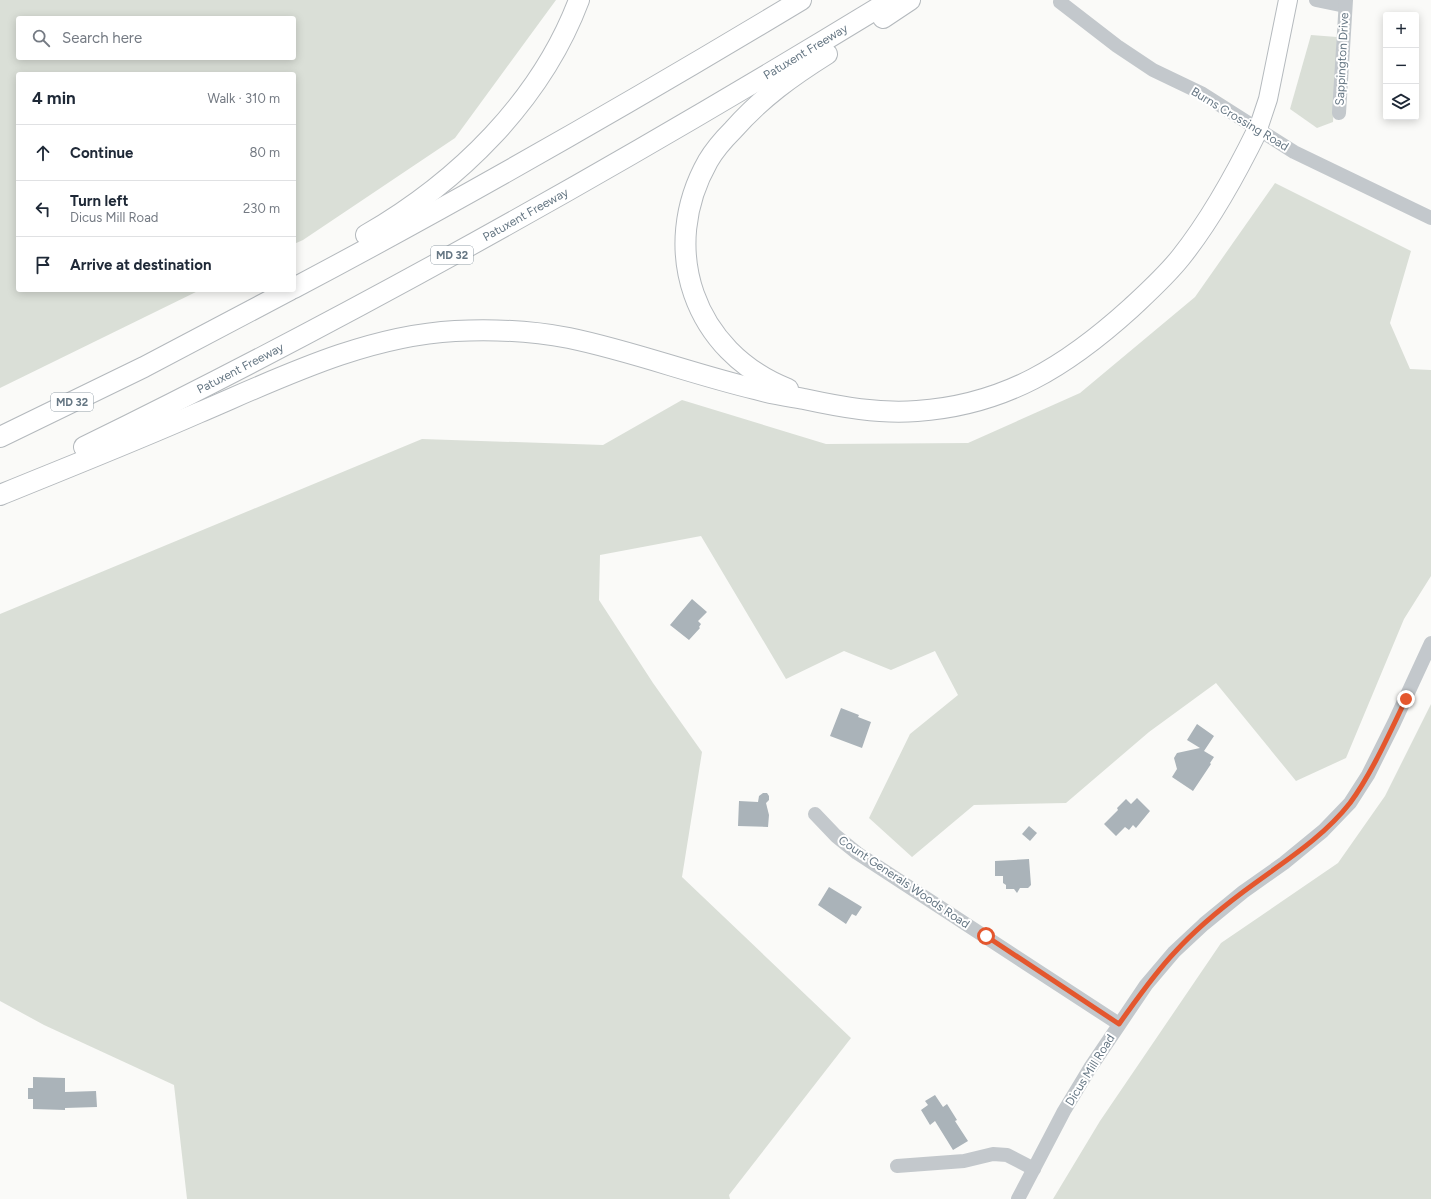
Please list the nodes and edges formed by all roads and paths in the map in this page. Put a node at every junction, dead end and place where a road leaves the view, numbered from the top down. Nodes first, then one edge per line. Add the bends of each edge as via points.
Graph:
1 (579, 0) edge
2 (801, 0) edge
3 (891, 0) edge
4 (910, 0) edge
5 (1288, 0) edge
6 (1316, 0) edge
7 (1060, 2) dead end
8 (1345, 3) edge
9 (1339, 113) dead end
10 (1258, 129) junction
11 (1431, 218) edge
12 (296, 276) edge
13 (296, 287) edge
14 (270, 292) edge
15 (286, 292) edge
16 (144, 366) junction
17 (824, 404) junction
18 (0, 437) edge
19 (0, 489) edge
20 (0, 495) edge
21 (1431, 643) edge
22 (814, 814) dead end
23 (1119, 1024) junction
24 (897, 1166) dead end
25 (1034, 1169) junction
26 (1018, 1199) edge

1 - 12 highway via 555,52 532,89 507,121 478,151 412,205
2 - 13 highway via 511,170
3 - 19 highway, Patuxent Freeway / MD 32 via 702,114 534,210 165,408
4 - 17 highway via 806,67 747,114 722,141 709,160 692,201 685,248 687,268 691,288 710,328 742,362 762,376 781,387
5 - 10 main road via 1268,99
6 - 8 street, Sappington Drive
7 - 10 street, Burns Crossing Road via 1153,70 1201,93
8 - 9 street, Sappington Drive
10 - 11 street, Burns Crossing Road via 1294,152
10 - 17 highway via 1224,195 1180,258 1148,293 1114,324 1055,368 1002,394 939,409 913,412 883,411
14 - 16 highway
15 - 16 highway, MD 32
16 - 18 highway, MD 32
17 - 20 highway via 756,390 566,338 529,332 452,331 380,344 324,361
21 - 23 street, Dicus Mill Road via 1391,730 1350,803 1323,831 1243,892 1174,952 1146,985
22 - 23 street, Count Generals Woods Road via 857,852
23 - 25 street, Dicus Mill Road via 1064,1111
24 - 25 street via 964,1161 993,1154 1007,1155
25 - 26 street, Dicus Mill Road

